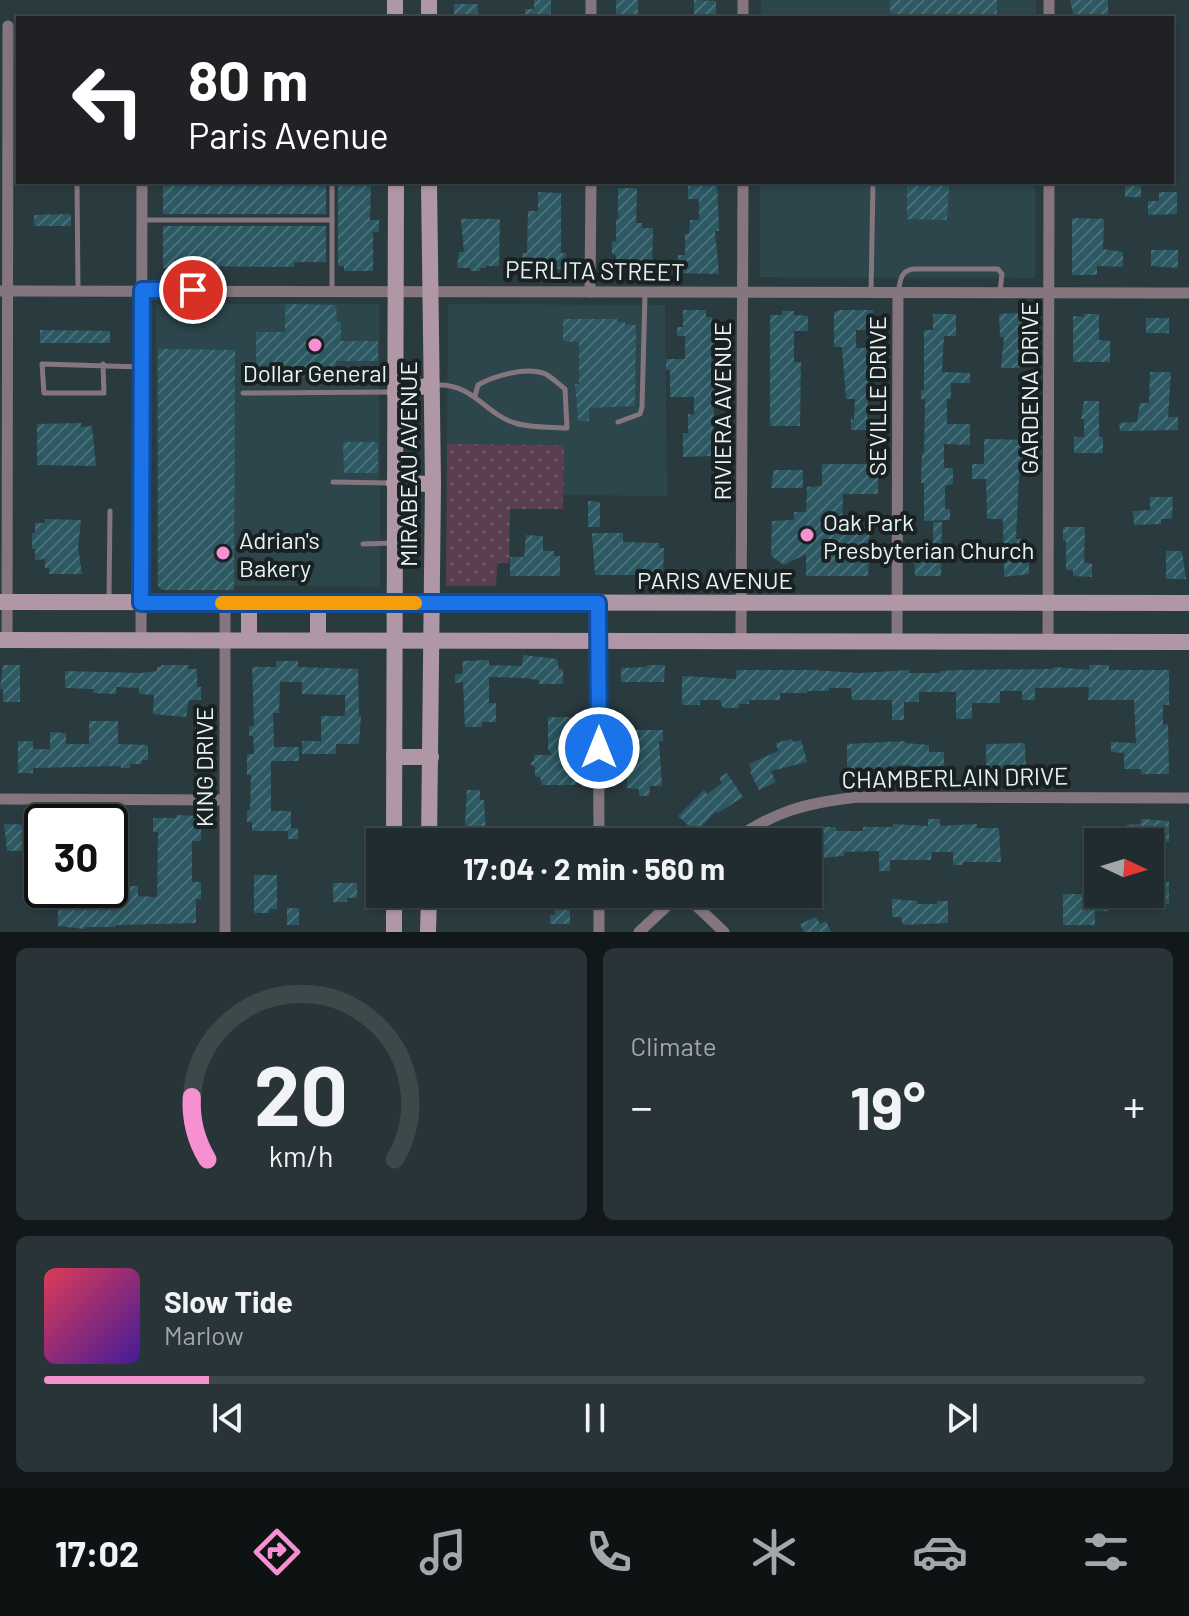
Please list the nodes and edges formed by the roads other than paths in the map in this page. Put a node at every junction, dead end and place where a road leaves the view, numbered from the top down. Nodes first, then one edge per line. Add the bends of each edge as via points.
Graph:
1 (9, 26) edge
2 (4, 88) edge
3 (4, 159) edge
4 (77, 184) edge
5 (142, 184) edge
6 (332, 184) edge
7 (396, 184) edge
8 (429, 184) edge
9 (591, 184) edge
10 (743, 184) edge
11 (873, 184) edge
12 (1049, 184) edge
13 (142, 220) junction
14 (332, 220) junction
15 (4, 224) edge
16 (78, 290) junction
17 (142, 290) junction
18 (332, 290) junction
19 (395, 290) junction
20 (429, 290) junction
21 (4, 291) edge
22 (590, 292) junction
23 (645, 293) junction
24 (743, 293) junction
25 (1050, 293) junction
26 (1189, 293) edge
27 (871, 294) junction
28 (1000, 294) junction
29 (898, 295) junction
30 (103, 364) junction
31 (142, 367) junction
32 (431, 385) junction
33 (395, 392) junction
34 (243, 393) dead end
35 (475, 396) junction
36 (618, 422) dead end
37 (333, 482) dead end
38 (394, 483) junction
39 (433, 484) junction
40 (110, 511) dead end
41 (4, 541) edge
42 (394, 543) junction
43 (363, 544) dead end
44 (4, 602) edge
45 (249, 602) junction
46 (109, 603) junction
47 (141, 603) junction
48 (225, 603) junction
49 (318, 603) junction
50 (394, 603) junction
51 (432, 603) junction
52 (598, 603) junction
53 (741, 603) junction
54 (897, 603) junction
55 (1049, 603) junction
56 (1189, 603) edge
57 (4, 640) edge
58 (141, 640) junction
59 (225, 640) junction
60 (249, 640) junction
61 (318, 640) junction
62 (394, 641) junction
63 (432, 641) junction
64 (599, 641) junction
65 (741, 641) junction
66 (897, 641) junction
67 (1048, 641) junction
68 (1189, 642) edge
69 (394, 757) junction
70 (431, 757) junction
71 (1189, 798) edge
72 (0, 799) edge
73 (225, 800) junction
74 (394, 828) edge
75 (429, 828) edge
76 (599, 828) edge
77 (751, 828) edge
78 (394, 908) edge
79 (429, 908) edge
80 (599, 908) edge
81 (666, 908) edge
82 (697, 908) edge
83 (225, 932) edge
84 (394, 932) edge
85 (428, 932) edge
86 (599, 932) edge
87 (639, 932) edge
88 (724, 932) edge

1 - 2 street
2 - 3 street
3 - 15 street
4 - 16 lane
5 - 13 street
6 - 14 lane
7 - 19 street, MIRABEAU AVENUE
8 - 20 street, MIRABEAU AVENUE
9 - 22 street
10 - 24 street, RIVIERA AVENUE
11 - 27 lane
12 - 25 street, GARDENA DRIVE
13 - 14 lane
13 - 17 street
14 - 18 lane
15 - 21 street
16 - 17 street, PERLITA STREET
16 - 21 street, PERLITA STREET
17 - 18 street, PERLITA STREET
17 - 31 street
18 - 19 street, PERLITA STREET
19 - 20 street, PERLITA STREET
19 - 33 street, MIRABEAU AVENUE
20 - 22 street, PERLITA STREET
20 - 32 street, MIRABEAU AVENUE
21 - 41 street
22 - 23 street, PERLITA STREET
23 - 24 street, PERLITA STREET
23 - 36 lane via 642,407 640,414
24 - 27 street, PERLITA STREET
24 - 53 street, RIVIERA AVENUE
25 - 26 street, PERLITA STREET
25 - 28 street, PERLITA STREET
25 - 55 street, GARDENA DRIVE
27 - 29 street, PERLITA STREET
28 - 29 street, PERLITA STREET
28 - 29 lane via 998,269 914,269 902,275
29 - 54 street, SEVILLE DRIVE
30 - 30 lane via 42,364 44,393 104,393
30 - 31 lane
31 - 47 street
32 - 33 street
32 - 35 lane via 446,384
32 - 39 street, MIRABEAU AVENUE
33 - 34 lane
33 - 38 street, MIRABEAU AVENUE
35 - 35 lane via 514,423 567,428 565,389 544,373 486,380
37 - 38 lane
38 - 39 street
38 - 42 street, MIRABEAU AVENUE
39 - 51 street, MIRABEAU AVENUE
40 - 46 lane
41 - 44 street
42 - 43 lane
42 - 50 street, MIRABEAU AVENUE
44 - 46 street, PARIS AVENUE
44 - 57 street
45 - 48 street, PARIS AVENUE
45 - 49 street, PARIS AVENUE
45 - 60 street
46 - 47 street, PARIS AVENUE
47 - 48 street, PARIS AVENUE
47 - 58 street
48 - 59 street, KING DRIVE
49 - 50 street, PARIS AVENUE via 363,597
49 - 61 street
50 - 51 street, PARIS AVENUE
50 - 62 street, MIRABEAU AVENUE
51 - 52 street, PARIS AVENUE
51 - 63 street, MIRABEAU AVENUE
52 - 53 street, PARIS AVENUE
52 - 64 street
53 - 54 street, PARIS AVENUE
53 - 65 street, RIVIERA AVENUE
54 - 55 street, PARIS AVENUE
54 - 66 street, SEVILLE DRIVE
55 - 56 street, PARIS AVENUE
55 - 67 street, GARDENA DRIVE
57 - 58 street
58 - 59 street
59 - 60 street
59 - 73 street, KING DRIVE
60 - 61 street
61 - 62 street
62 - 63 street
62 - 69 street, MIRABEAU AVENUE
63 - 64 street
63 - 70 street, MIRABEAU AVENUE
64 - 65 street
64 - 76 street
65 - 66 street
66 - 67 street
67 - 68 street
69 - 70 street
69 - 74 street, MIRABEAU AVENUE
70 - 75 street, MIRABEAU AVENUE
71 - 77 street, CHAMBERLAIN DRIVE via 858,797 788,810
72 - 73 street
73 - 83 street, KING DRIVE
78 - 84 street
79 - 85 street
80 - 86 street
81 - 87 street
82 - 88 street

